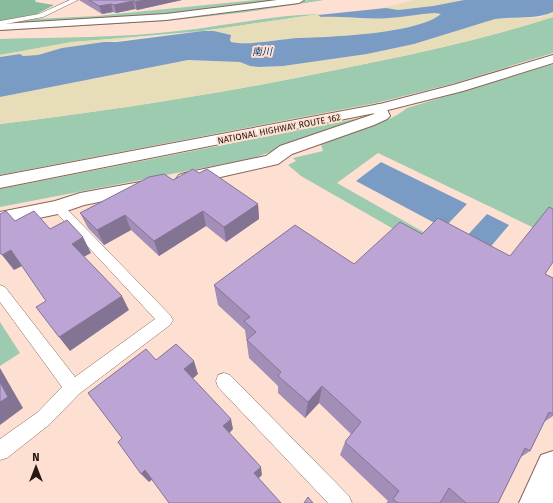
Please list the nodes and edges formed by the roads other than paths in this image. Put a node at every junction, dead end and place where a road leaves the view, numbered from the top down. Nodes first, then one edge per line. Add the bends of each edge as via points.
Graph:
1 (75, 0) edge
2 (299, 0) edge
3 (0, 23) edge
4 (0, 27) edge
5 (553, 59) edge
6 (380, 108) junction
7 (0, 182) edge
8 (58, 208) junction
9 (0, 219) edge
10 (0, 292) edge
11 (224, 381) dead end
12 (73, 388) junction
13 (0, 451) edge
14 (553, 467) edge
15 (342, 503) edge
16 (536, 503) edge

1 - 3 lane via 41,16
2 - 4 main road via 166,17
5 - 6 main road, NATIONAL HIGHWAY ROUTE 162 via 458,88
6 - 7 main road, NATIONAL HIGHWAY ROUTE 162
6 - 8 main road via 382,116 286,150 272,160 80,199
8 - 9 main road
8 - 12 lane via 165,320
10 - 12 lane
11 - 15 lane
12 - 13 lane via 44,418
14 - 16 main road

